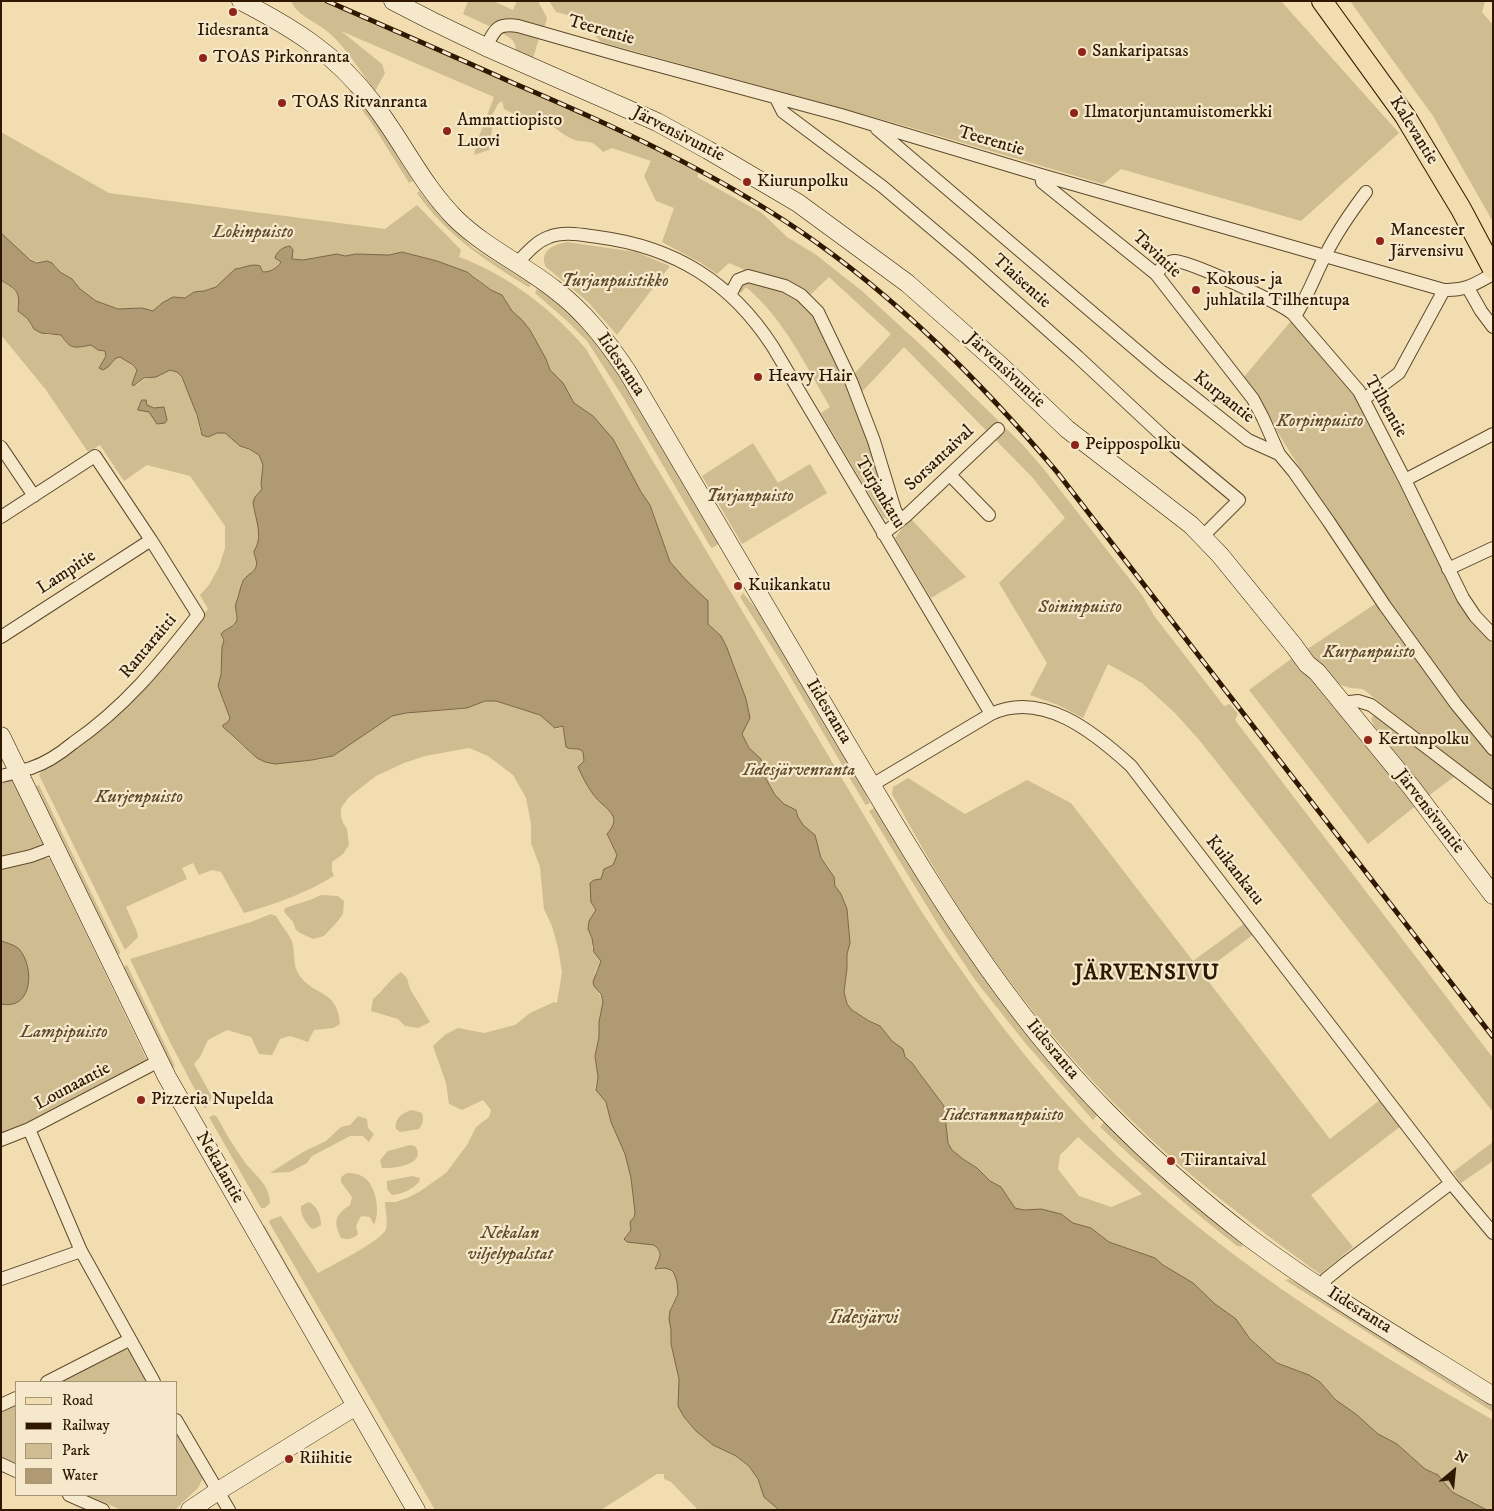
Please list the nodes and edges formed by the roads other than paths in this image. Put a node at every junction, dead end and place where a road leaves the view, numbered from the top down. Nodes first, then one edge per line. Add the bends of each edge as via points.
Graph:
1 (241, 1) edge
2 (393, 1) edge
3 (1322, 1) edge
4 (486, 47) junction
5 (776, 98) junction
6 (872, 125) junction
7 (1041, 175) junction
8 (1366, 192) dead end
9 (1326, 255) junction
10 (516, 264) junction
11 (1493, 269) edge
12 (1156, 274) junction
13 (1493, 274) edge
14 (1468, 288) junction
15 (1444, 290) junction
16 (730, 295) junction
17 (1295, 316) junction
18 (1493, 327) edge
19 (1364, 399) junction
20 (998, 429) dead end
21 (1493, 434) edge
22 (1, 447) edge
23 (1279, 454) junction
24 (950, 475) junction
25 (1406, 480) junction
26 (34, 496) junction
27 (989, 514) dead end
28 (1, 517) edge
29 (900, 520) junction
30 (883, 534) junction
31 (1203, 536) junction
32 (151, 540) junction
33 (1493, 548) edge
34 (1448, 569) junction
35 (1493, 635) edge
36 (1, 637) edge
37 (1342, 702) junction
38 (991, 714) junction
39 (1, 736) edge
40 (1493, 749) edge
41 (19, 772) junction
42 (1, 776) edge
43 (872, 785) junction
44 (1493, 798) edge
45 (55, 847) junction
46 (1, 863) edge
47 (1493, 895) edge
48 (159, 1061) junction
49 (29, 1129) junction
50 (1, 1140) edge
51 (1451, 1183) junction
52 (1493, 1233) edge
53 (80, 1250) junction
54 (1, 1279) edge
55 (1321, 1287) junction
56 (129, 1340) junction
57 (49, 1381) edge
58 (153, 1381) edge
59 (1493, 1396) edge
60 (15, 1399) edge
61 (1, 1406) edge
62 (356, 1406) junction
63 (178, 1423) edge
64 (1, 1464) edge
65 (15, 1471) edge
66 (218, 1491) junction
67 (71, 1496) edge
68 (103, 1510) edge
69 (190, 1510) edge
70 (229, 1510) edge
71 (416, 1510) edge

1 - 10 main road, Iidesranta via 312,42 348,73 373,103 444,206 484,243
2 - 4 main road, Järvensivuntie
3 - 11 main road, Kalevantie via 1405,116
4 - 5 street, Teerentie via 498,27 507,24
4 - 31 main road, Järvensivuntie via 657,122 798,202 912,287 1066,429 1156,496
5 - 6 street, Teerentie
5 - 31 street, Tiaisentie via 783,112 883,187 968,259 1168,441 1239,500
6 - 7 street, Teerentie
6 - 23 street, Kurpantie via 1161,372 1248,440
7 - 9 street, Teerentie
7 - 12 street, Tavintie via 1042,182
8 - 9 street
9 - 15 street, Teerentie
9 - 17 street via 1307,298
10 - 16 street, Turjankatu via 541,241 556,235 614,239 640,244 678,259
10 - 43 main road, Iidesranta via 555,289 574,306 615,354
12 - 17 street, Tilhentie via 1173,261 1188,264 1247,289
12 - 23 street, Tavintie via 1252,399
13 - 14 street, Teerentie
14 - 15 street, Teerentie
14 - 18 street
15 - 19 street via 1399,373
16 - 29 street, Turjankatu via 738,280 748,276 784,286 801,295 818,312 851,381
16 - 30 street, Turjankatu via 773,347
17 - 19 street, Tilhentie
19 - 25 street, Tilhentie
20 - 24 street, Sorsantaival
21 - 25 street
22 - 26 street
23 - 40 street, Kurpantie via 1456,704
24 - 27 street
24 - 29 street, Sorsantaival
25 - 34 street, Tilhentie
26 - 28 street
26 - 32 street, Rantaraitti via 95,456
29 - 30 street, Sorsantaival
30 - 38 street, Turjankatu
31 - 37 main road, Järvensivuntie
32 - 36 street, Lampitie
32 - 41 street, Rantaraitti via 198,616 145,681 112,714 66,749
33 - 34 street
34 - 35 street, Tilhentie via 1475,616
37 - 44 street via 1358,701 1371,705
37 - 47 main road, Järvensivuntie
38 - 43 street, Kuikankatu
38 - 51 street, Kuikankatu via 1009,707 1040,708 1102,740 1131,766
39 - 41 main road, Nekalantie
41 - 42 street
41 - 45 main road, Nekalantie
43 - 55 main road, Iidesranta via 970,943 1032,1028 1079,1082 1183,1184 1251,1239
45 - 46 street
45 - 48 main road, Nekalantie
48 - 49 street, Lounaantie
48 - 62 main road, Nekalantie
49 - 50 street, Lounaantie
49 - 53 street
51 - 52 street, Kuikankatu
51 - 55 street via 1336,1270
53 - 54 street
53 - 56 street
55 - 59 main road, Iidesranta
56 - 57 street
56 - 58 street
60 - 61 street
62 - 66 main road
62 - 71 main road, Nekalantie
63 - 66 street
64 - 65 street
66 - 69 main road
66 - 70 street
67 - 68 street

